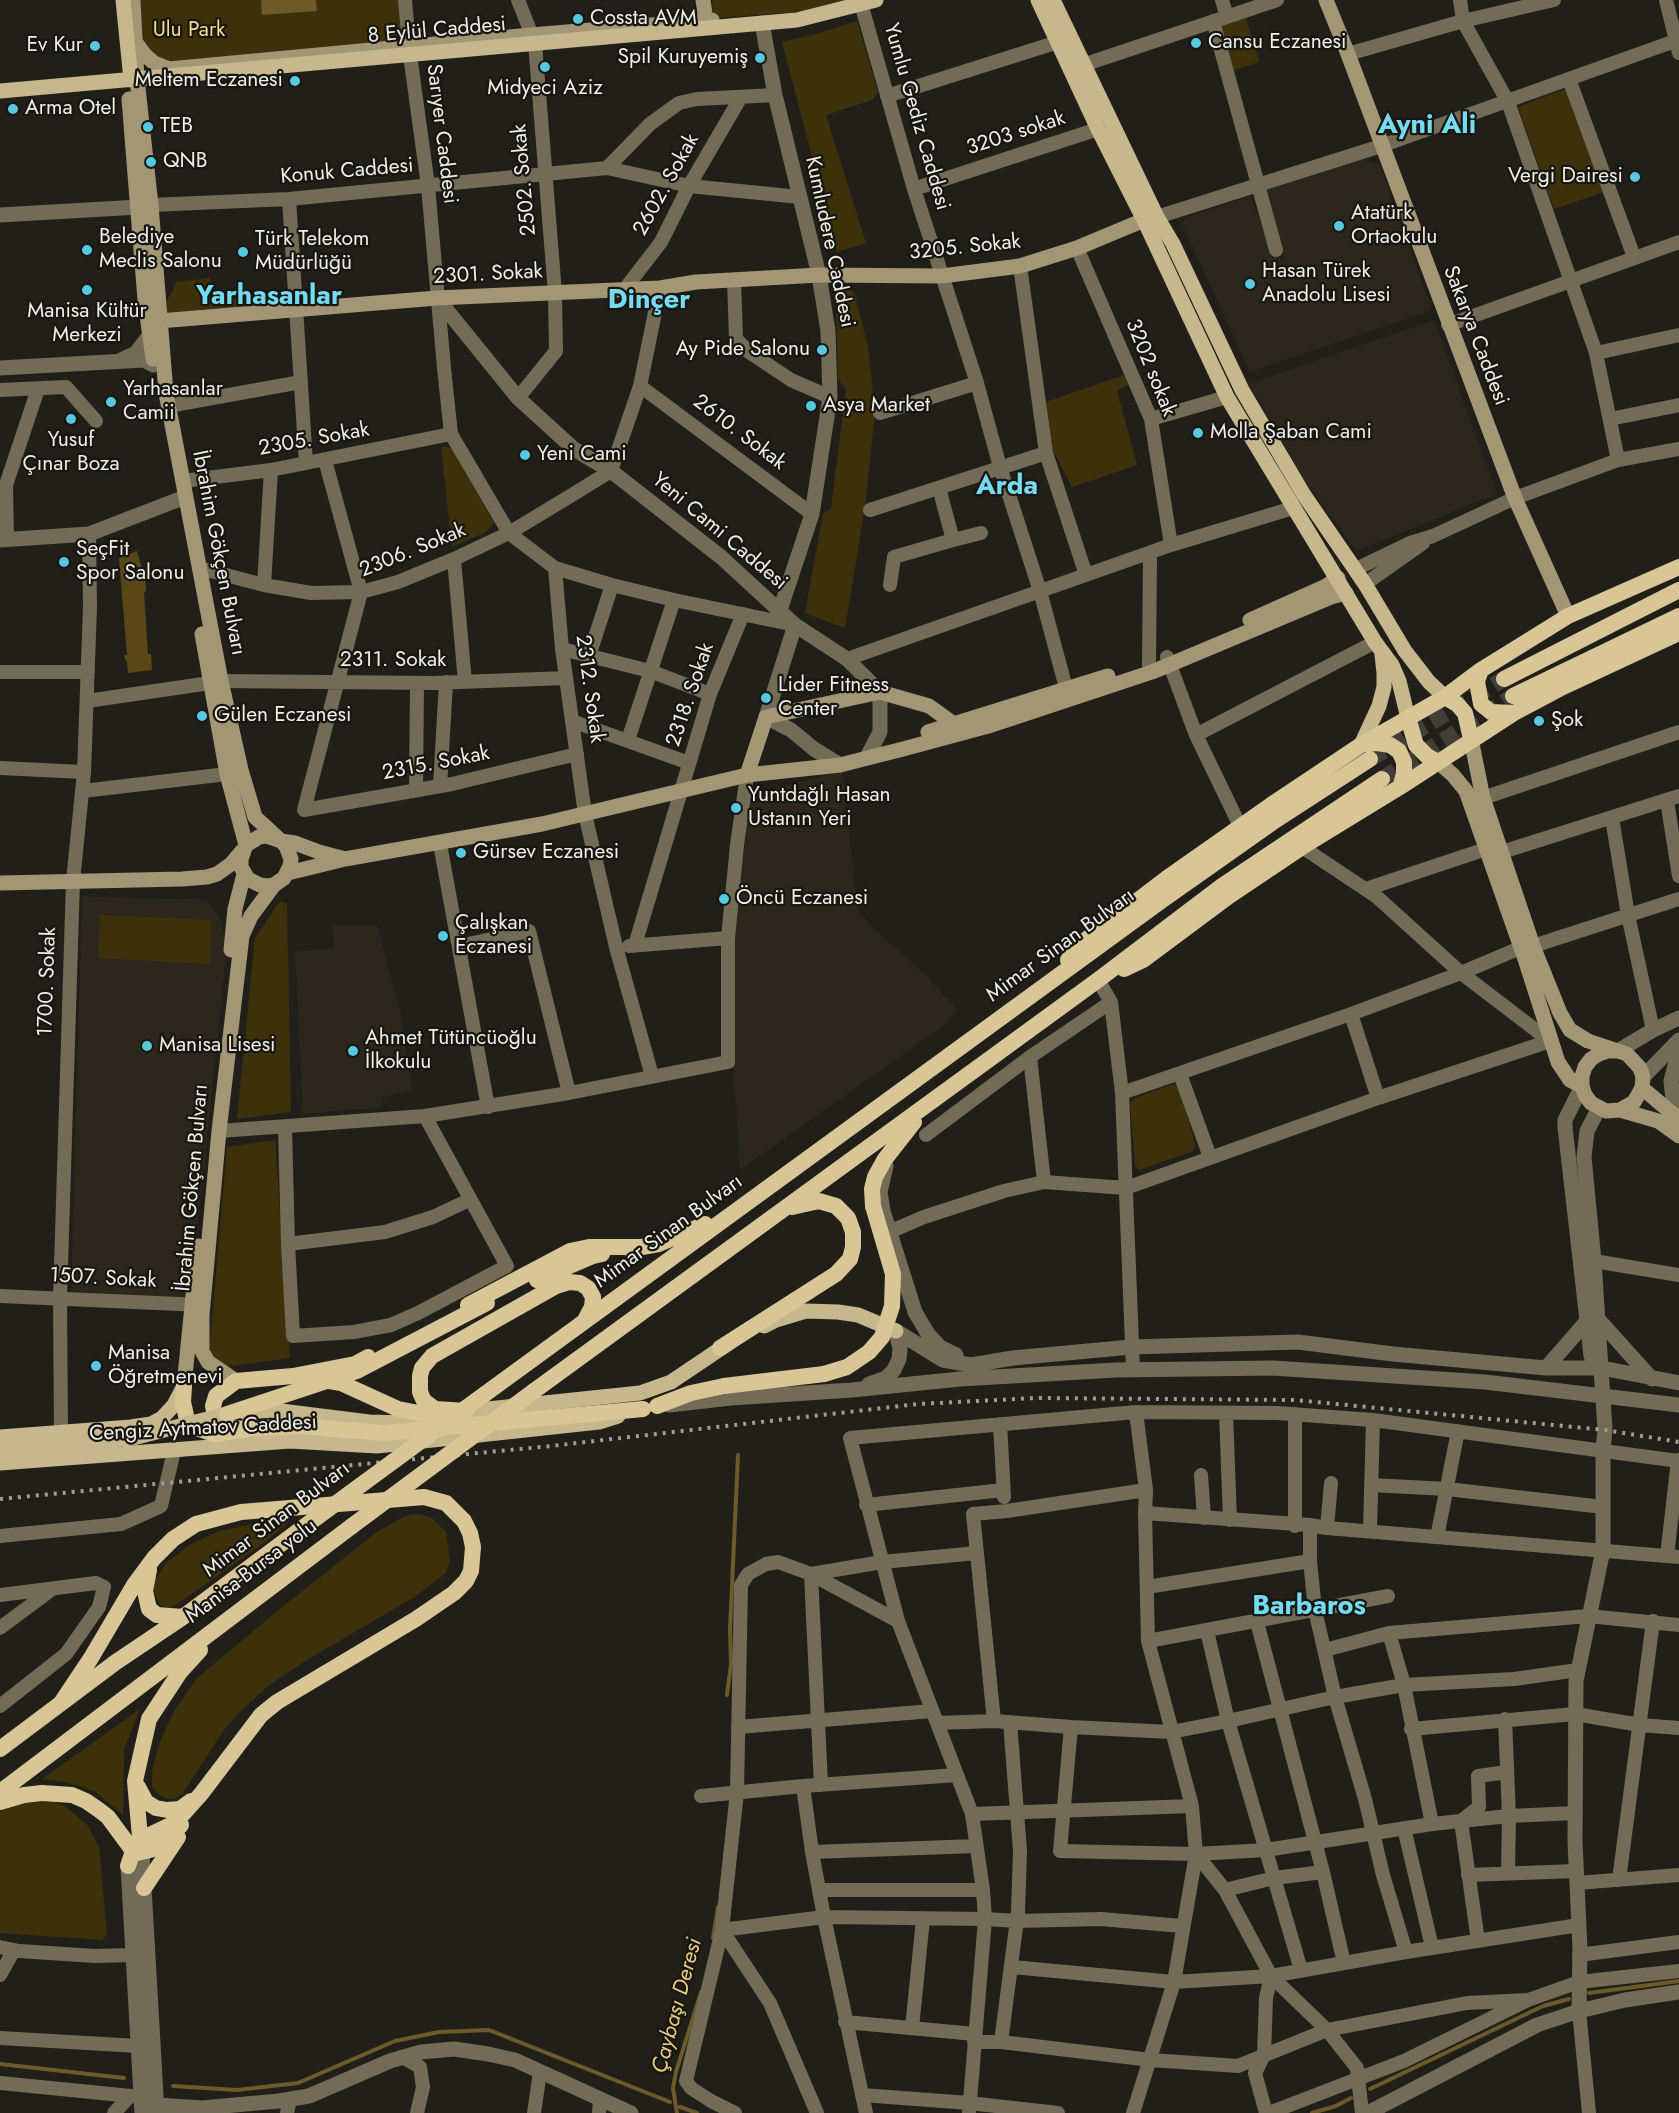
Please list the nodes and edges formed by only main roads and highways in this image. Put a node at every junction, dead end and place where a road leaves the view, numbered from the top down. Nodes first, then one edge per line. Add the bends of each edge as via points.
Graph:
1 (123, 0) edge
2 (133, 0) edge
3 (703, 0) edge
4 (1038, 0) edge
5 (1053, 0) edge
6 (1326, 0) edge
7 (862, 1) edge
8 (706, 24) junction
9 (136, 43) junction
10 (409, 50) junction
11 (131, 80) junction
12 (0, 91) edge
13 (145, 206) junction
14 (1150, 218) junction
15 (819, 275) joint
16 (159, 321) junction
17 (1243, 392) junction
18 (1227, 398) junction
19 (1679, 567) edge
20 (1356, 570) junction
21 (1338, 578) junction
22 (1365, 584) junction
23 (1679, 590) edge
24 (1346, 593) junction
25 (1568, 616) junction
26 (1679, 616) edge
27 (1679, 633) edge
28 (1378, 647) junction
29 (1168, 661) junction
30 (1150, 668) junction
31 (1481, 670) junction
32 (1504, 679) tunnel mouth
33 (215, 682) junction
34 (1445, 697) junction
35 (1513, 704) junction
36 (1408, 718) junction
37 (954, 724) junction
38 (1471, 739) junction
39 (1365, 752) junction
40 (867, 757) junction
41 (1438, 762) junction
42 (747, 776) junction
43 (1382, 779) tunnel mouth
44 (1400, 788) junction
45 (281, 841) junction
46 (244, 848) junction
47 (345, 859) junction
48 (288, 873) junction
49 (244, 874) junction
50 (0, 883) edge
51 (274, 885) junction
52 (1526, 947) junction
53 (1098, 980) junction
54 (1040, 989) junction
55 (1618, 1051) junction
56 (1642, 1083) junction
57 (1582, 1086) junction
58 (944, 1092) junction
59 (1620, 1110) junction
60 (1679, 1119) edge
61 (1679, 1136) edge
62 (736, 1210) junction
63 (783, 1210) junction
64 (639, 1247) junction
65 (197, 1305) junction
66 (583, 1323) junction
67 (896, 1331) road end
68 (720, 1348) junction
69 (293, 1376) junction
70 (236, 1380) junction
71 (184, 1386) junction
72 (650, 1407) junction
73 (466, 1411) junction
74 (227, 1414) junction
75 (249, 1428) junction
76 (0, 1437) edge
77 (0, 1450) edge
78 (0, 1463) edge
79 (154, 1558) junction
80 (183, 1617) junction
81 (229, 1618) junction
82 (61, 1703) junction
83 (0, 1749) edge
84 (135, 1780) junction
85 (0, 1792) edge
86 (201, 1794) junction
87 (0, 1802) edge
88 (136, 1852) junction
89 (144, 1888) road end

1 - 11 main road, İbrahim Gökçen Bulvarı
2 - 9 main road
3 - 8 main road
4 - 14 main road via 1098,129
5 - 14 main road
6 - 25 main road, Sakarya Caddesi via 1515,498
7 - 8 main road via 799,14
7 - 8 main road, 8 Eylül Caddesi via 797,20
8 - 10 main road, 8 Eylül Caddesi
9 - 10 main road via 154,63 170,69
9 - 11 main road
10 - 11 main road, 8 Eylül Caddesi
11 - 12 main road, 8 Eylül Caddesi
11 - 13 main road, İbrahim Gökçen Bulvarı
13 - 16 main road, İbrahim Gökçen Bulvarı
13 - 33 main road, İbrahim Gökçen Bulvarı via 153,365
14 - 15 main road, 3205. Sokak via 1020,267 942,276
14 - 17 main road via 1173,244
14 - 18 main road
15 - 16 main road, 2301. Sokak via 696,282 660,288 437,298
16 - 33 main road, İbrahim Gökçen Bulvarı via 168,406 199,568
17 - 18 main road
17 - 20 main road
18 - 21 main road
19 - 25 highway
20 - 21 main road
20 - 22 main road
21 - 24 main road
21 - 29 main road
22 - 24 main road
22 - 34 main road via 1405,651
23 - 32 highway
24 - 28 main road
24 - 29 main road
25 - 31 highway
26 - 35 highway
27 - 35 highway via 1563,687
28 - 36 main road via 1399,681
28 - 39 main road via 1384,687
29 - 30 main road
30 - 37 main road via 1066,688
30 - 40 main road via 992,725
31 - 34 highway
31 - 35 highway via 1477,681 1480,704 1491,712
33 - 45 main road, İbrahim Gökçen Bulvarı via 255,817
33 - 46 main road, İbrahim Gökçen Bulvarı via 227,774
34 - 36 highway
34 - 38 highway via 1464,713
35 - 38 highway
36 - 39 highway
36 - 41 highway via 1416,745
37 - 40 main road via 885,746
37 - 42 main road via 929,706 880,692 766,717
38 - 41 highway
38 - 52 main road via 1483,798 1502,852
39 - 44 highway via 1377,743 1399,751 1404,762
39 - 54 highway, Mimar Sinan Bulvarı
39 - 54 highway via 1240,826 1167,878 1088,938
40 - 42 main road via 840,765
41 - 44 highway
41 - 52 main road via 1466,791
42 - 47 main road via 440,844
43 - 53 highway via 1222,886
44 - 53 highway via 1302,847 1143,960
45 - 46 main road via 266,836 252,840
45 - 47 main road
45 - 48 main road via 291,859
46 - 49 main road
46 - 50 main road via 224,869 207,877
47 - 48 main road
48 - 51 main road
49 - 51 main road via 254,883
49 - 65 main road, İbrahim Gökçen Bulvarı via 235,909
51 - 65 main road, İbrahim Gökçen Bulvarı via 251,916 242,936
52 - 55 main road via 1570,1030
52 - 57 main road via 1558,1062 1570,1080
53 - 58 highway
54 - 62 highway, Mimar Sinan Bulvarı
55 - 56 main road via 1635,1060
55 - 57 main road via 1591,1059 1585,1067
56 - 59 main road via 1634,1102
56 - 60 main road
57 - 59 main road via 1585,1095 1599,1108
58 - 63 highway, Manisa-Bursa yolu
58 - 72 highway, bridge via 905,1131 875,1177 873,1206 893,1274 892,1306 882,1337 869,1352 847,1367 824,1374 724,1386
59 - 61 main road via 1658,1121
62 - 64 highway via 658,1244
62 - 66 highway, Mimar Sinan Bulvarı
63 - 68 highway via 819,1200 836,1206 848,1218 853,1232 850,1259 836,1274
63 - 81 highway, Manisa-Bursa yolu, bridge
64 - 69 highway via 570,1251 355,1364
64 - 74 highway, bridge via 593,1256 487,1303 357,1371
65 - 70 main road, İbrahim Gökçen Bulvarı via 202,1351 208,1362
65 - 71 main road, İbrahim Gökçen Bulvarı
66 - 73 highway via 593,1298 588,1288 569,1282 432,1356 420,1376 424,1401 435,1409
66 - 80 highway, Mimar Sinan Bulvarı, bridge
67 - 68 main road via 858,1315 806,1311 776,1320
68 - 73 main road via 671,1382 640,1393
69 - 70 highway
69 - 73 highway via 341,1383 398,1409 424,1414
70 - 75 highway via 216,1396 215,1416 228,1428
71 - 75 highway via 187,1420 199,1430 214,1434
71 - 76 main road via 174,1405 151,1424
72 - 75 highway via 384,1433 296,1426
72 - 78 main road, Cengiz Aytmatov Caddesi via 599,1422 377,1446 290,1441
73 - 74 main road, bridge via 408,1423 273,1410
74 - 77 main road, bridge via 133,1438
79 - 80 highway via 145,1592 149,1609 157,1615
79 - 82 highway
79 - 86 highway via 183,1532 221,1516 424,1497 446,1503 455,1511 464,1521 471,1540 471,1571 454,1593 269,1708
80 - 82 highway, Mimar Sinan Bulvarı
81 - 84 highway via 180,1672 149,1719
81 - 85 highway, Manisa-Bursa yolu
82 - 83 highway, Mimar Sinan Bulvarı
84 - 86 highway via 146,1802 156,1808 180,1809
84 - 88 highway
86 - 88 highway via 182,1824 162,1844
86 - 89 highway via 188,1823
87 - 88 highway via 42,1793 72,1795 99,1810

